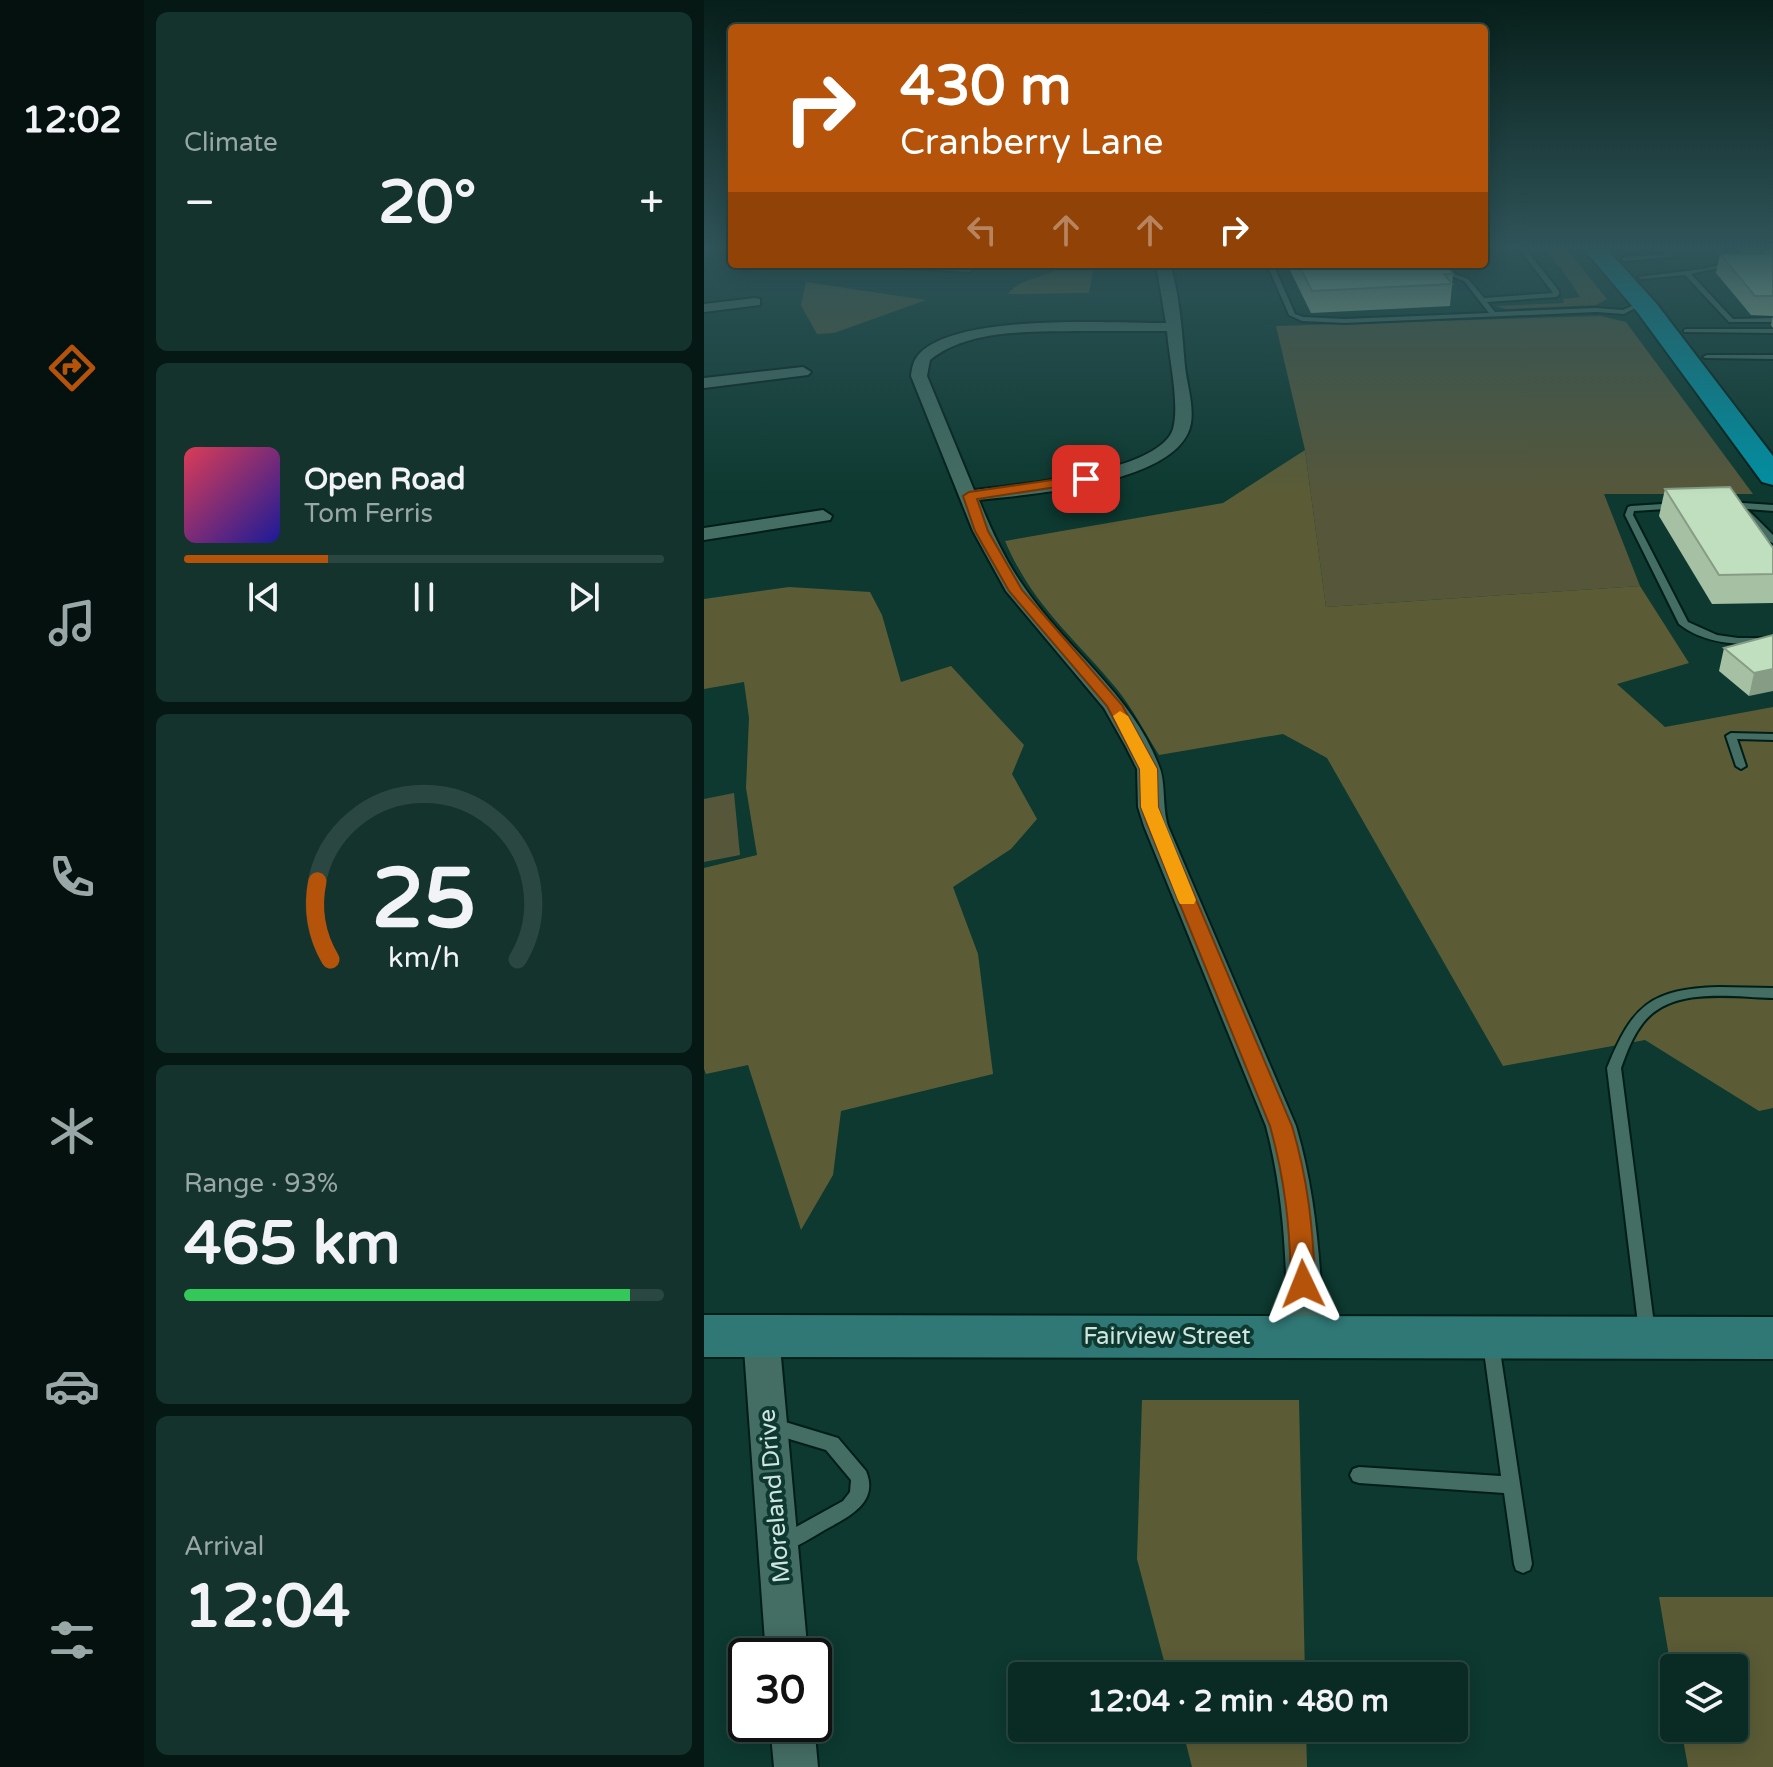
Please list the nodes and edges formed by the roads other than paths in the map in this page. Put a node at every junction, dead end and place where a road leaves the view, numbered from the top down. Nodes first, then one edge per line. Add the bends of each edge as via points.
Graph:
1 (1067, 329) edge
2 (1173, 329) edge
3 (1657, 329) edge
4 (1686, 331) joint
5 (1773, 331) edge
6 (1707, 357) junction
7 (1773, 357) edge
8 (803, 372) dead end
9 (704, 383) edge
10 (1773, 440) edge
11 (1773, 476) edge
12 (969, 496) junction
13 (1697, 505) edge
14 (1711, 505) edge
15 (1739, 505) junction
16 (1773, 508) edge
17 (823, 516) dead end
18 (704, 534) edge
19 (1773, 540) edge
20 (1773, 641) edge
21 (1773, 737) edge
22 (1741, 766) dead end
23 (1773, 993) edge
24 (761, 1335) junction
25 (704, 1336) edge
26 (1306, 1337) junction
27 (1489, 1337) junction
28 (1647, 1337) junction
29 (1773, 1338) edge
30 (768, 1425) junction
31 (1359, 1475) dead end
32 (1512, 1485) junction
33 (778, 1547) junction
34 (1523, 1564) dead end
35 (786, 1638) edge
36 (794, 1742) edge
37 (796, 1767) edge

1 - 12 street via 1001,331 950,341 921,361 919,376
2 - 12 street via 1182,419 1180,434 1157,456 1127,470 1086,479
3 - 11 highway
4 - 5 lane
4 - 6 highway
6 - 7 lane
6 - 10 highway
8 - 9 street
12 - 26 street via 1016,591 1114,705 1149,769 1156,826 1281,1126 1295,1176
13 - 20 lane via 1640,506 1629,515 1684,624 1718,639
14 - 15 lane
15 - 16 lane
15 - 19 lane
17 - 18 street
21 - 22 lane via 1731,736
23 - 28 lane via 1680,993 1654,1003 1624,1036 1614,1068
24 - 25 street, Fairview Street
24 - 26 street, Fairview Street
24 - 30 street, Moreland Drive
26 - 27 street, Fairview Street
27 - 28 street, Fairview Street
27 - 32 lane
28 - 29 street, Fairview Street
30 - 33 street, Moreland Drive
30 - 33 lane via 832,1444 860,1477 859,1495 849,1507
31 - 32 lane
32 - 34 lane
33 - 35 street, Moreland Drive
36 - 37 street

